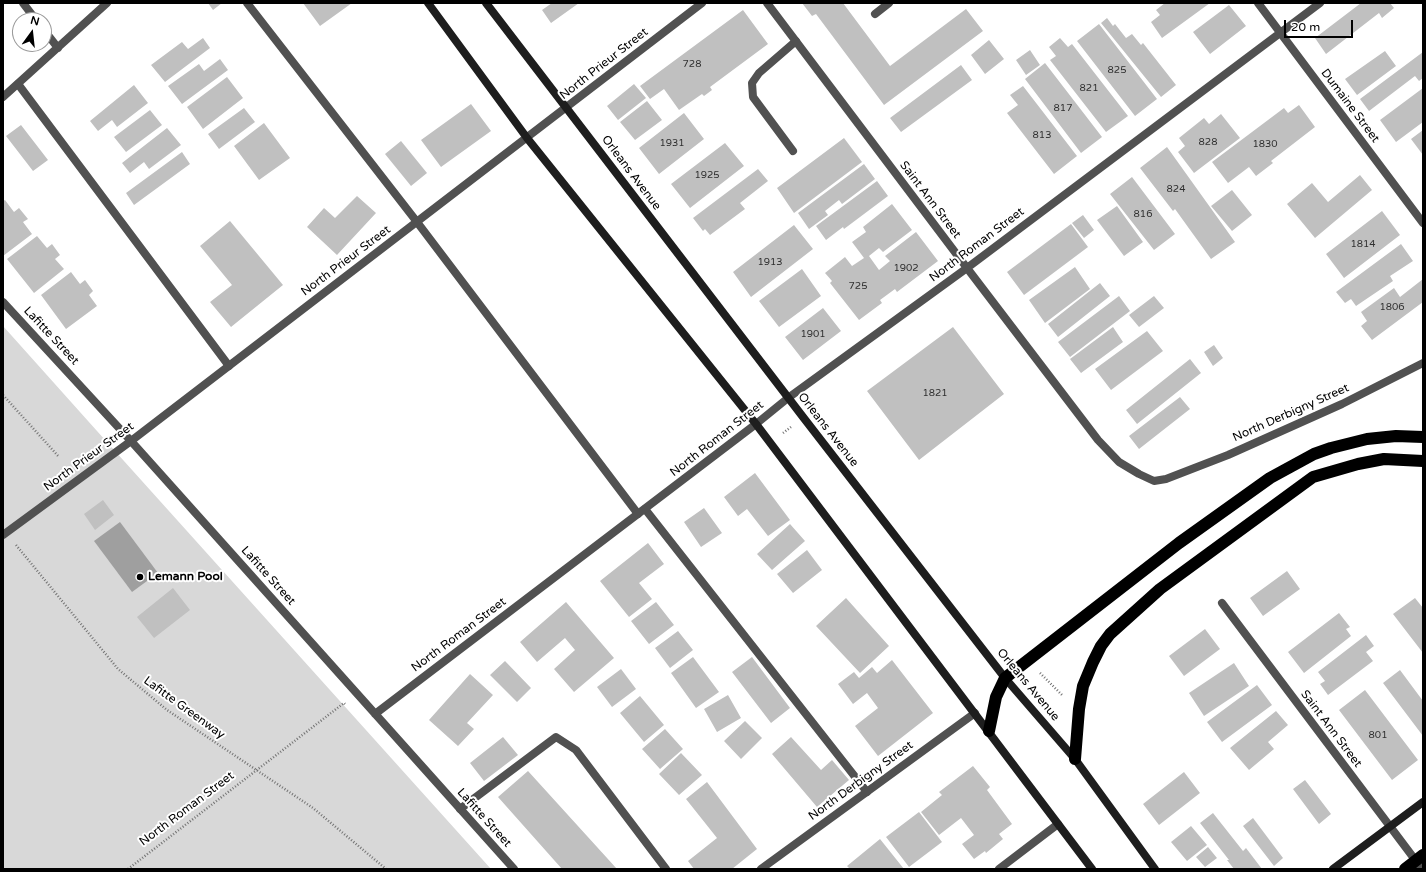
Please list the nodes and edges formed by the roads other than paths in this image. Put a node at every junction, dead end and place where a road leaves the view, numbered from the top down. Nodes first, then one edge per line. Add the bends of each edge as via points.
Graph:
1 (23, 3) edge
2 (107, 3) edge
3 (247, 3) edge
4 (428, 3) edge
5 (486, 3) edge
6 (702, 3) edge
7 (767, 3) edge
8 (889, 3) edge
9 (1258, 3) edge
10 (1320, 3) edge
11 (30, 12) edge
12 (875, 14) dead end
13 (1280, 33) junction
14 (52, 40) edge
15 (796, 41) junction
16 (58, 48) junction
17 (18, 84) junction
18 (3, 97) edge
19 (566, 108) junction
20 (527, 138) junction
21 (794, 151) dead end
22 (417, 222) junction
23 (1423, 223) edge
24 (967, 268) junction
25 (3, 302) edge
26 (1423, 363) edge
27 (229, 366) junction
28 (788, 398) junction
29 (756, 424) junction
30 (1423, 437) edge
31 (131, 441) junction
32 (1423, 461) edge
33 (1166, 479) joint
34 (641, 511) junction
35 (5, 534) edge
36 (1222, 603) dead end
37 (1005, 678) junction
38 (975, 713) junction
39 (375, 714) junction
40 (989, 731) junction
41 (1075, 759) junction
42 (867, 792) junction
43 (1423, 802) edge
44 (460, 809) junction
45 (1058, 824) junction
46 (1390, 826) junction
47 (1423, 855) edge
48 (514, 869) edge
49 (666, 869) edge
50 (761, 869) edge
51 (999, 869) edge
52 (1092, 869) edge
53 (1155, 869) edge
54 (1334, 869) edge
55 (1405, 869) edge
56 (1422, 869) edge

1 - 11 street
2 - 16 street
3 - 22 street
4 - 20 street
5 - 19 street, Orleans Avenue
6 - 19 street, North Prieur Street
7 - 15 street, Saint Ann Street
8 - 12 street
9 - 13 street, Dumaine Street
10 - 13 street, North Roman Street
13 - 23 street, Dumaine Street
13 - 24 street, North Roman Street
14 - 16 street
15 - 21 street via 759,73 752,83 754,97
15 - 24 street, Saint Ann Street
16 - 17 street
17 - 18 street
17 - 27 street
19 - 20 street, North Prieur Street
19 - 28 street, Orleans Avenue
20 - 22 street, North Prieur Street
20 - 29 street
22 - 27 street, North Prieur Street
22 - 34 street
24 - 28 street, North Roman Street
24 - 33 street, Saint Ann Street via 1098,440 1119,462 1139,474 1154,480
25 - 31 street, Lafitte Street
26 - 33 street, North Derbigny Street via 1342,404 1228,455
27 - 31 street, North Prieur Street
28 - 29 street, North Roman Street
28 - 37 street, Orleans Avenue
29 - 34 street, North Roman Street
29 - 38 street
30 - 37 highway via 1367,439 1331,448 1314,454 1270,478 1179,543
31 - 35 street, North Prieur Street
31 - 39 street, Lafitte Street
32 - 41 highway via 1384,460 1358,464 1313,477 1138,608 1110,634 1093,662 1083,686
34 - 39 street, North Roman Street
34 - 42 street
36 - 46 street, Saint Ann Street
37 - 40 highway via 996,697
37 - 41 street, Orleans Avenue
38 - 40 street
38 - 42 street, North Derbigny Street
39 - 44 street, Lafitte Street
40 - 45 street
41 - 53 street, Orleans Avenue
42 - 50 street, North Derbigny Street
43 - 46 street
44 - 48 street, Lafitte Street
44 - 49 street via 556,738 576,750
45 - 51 street
45 - 52 street
46 - 54 street
46 - 56 street, Saint Ann Street
47 - 55 highway

